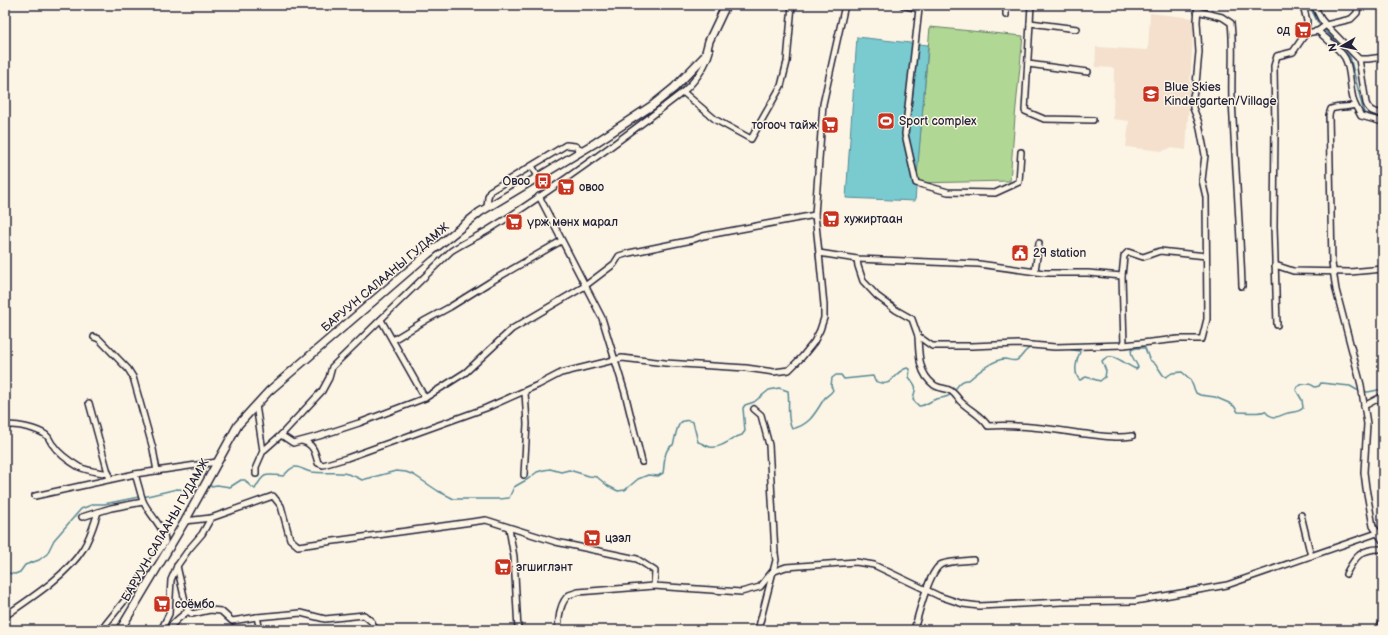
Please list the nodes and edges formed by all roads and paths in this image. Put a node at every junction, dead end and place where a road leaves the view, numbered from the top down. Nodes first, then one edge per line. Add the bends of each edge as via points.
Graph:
1 (726, 5) edge
2 (792, 5) edge
3 (845, 5) edge
4 (903, 5) edge
5 (1006, 5) edge
6 (1031, 5) edge
7 (1198, 5) edge
8 (1303, 5) edge
9 (1314, 5) edge
10 (1358, 5) edge
11 (1197, 11) junction
12 (1006, 15) dead end
13 (1030, 24) junction
14 (716, 26) junction
15 (1322, 28) junction
16 (1077, 29) dead end
17 (1306, 33) junction
18 (1383, 57) edge
19 (1359, 59) junction
20 (1028, 64) junction
21 (1088, 72) dead end
22 (684, 92) junction
23 (1355, 105) junction
24 (1383, 114) edge
25 (1093, 120) dead end
26 (1383, 122) edge
27 (583, 150) junction
28 (1021, 152) dead end
29 (532, 166) junction
30 (539, 178) junction
31 (539, 196) junction
32 (487, 208) junction
33 (815, 215) junction
34 (561, 240) junction
35 (1038, 243) dead end
36 (819, 253) junction
37 (1206, 256) junction
38 (857, 259) junction
39 (1275, 264) junction
40 (1383, 269) edge
41 (1035, 271) junction
42 (1333, 272) junction
43 (1122, 276) junction
44 (585, 286) junction
45 (1242, 286) dead end
46 (381, 320) junction
47 (1277, 325) dead end
48 (918, 336) junction
49 (94, 337) dead end
50 (393, 340) junction
51 (1124, 346) junction
52 (616, 360) junction
53 (525, 392) junction
54 (1383, 396) edge
55 (424, 398) junction
56 (89, 403) dead end
57 (256, 406) junction
58 (1364, 406) junction
59 (754, 408) dead end
60 (5, 426) edge
61 (281, 435) junction
62 (1132, 436) dead end
63 (302, 441) junction
64 (263, 451) junction
65 (217, 462) junction
66 (642, 462) dead end
67 (156, 471) junction
68 (135, 474) junction
69 (256, 474) dead end
70 (524, 474) dead end
71 (109, 477) junction
72 (34, 496) dead end
73 (144, 502) junction
74 (98, 512) junction
75 (1301, 515) dead end
76 (82, 517) dead end
77 (211, 518) junction
78 (185, 521) junction
79 (509, 528) junction
80 (1380, 532) edge
81 (1383, 541) edge
82 (1383, 549) edge
83 (1311, 556) junction
84 (973, 560) dead end
85 (177, 566) junction
86 (772, 572) junction
87 (1346, 574) dead end
88 (654, 586) junction
89 (926, 590) junction
90 (188, 611) junction
91 (5, 616) edge
92 (257, 617) junction
93 (1383, 620) edge
94 (759, 627) edge
95 (101, 630) edge
96 (120, 630) edge
97 (161, 630) edge
98 (169, 630) edge
99 (260, 630) edge
100 (375, 630) edge
101 (518, 630) edge
102 (558, 630) edge
103 (763, 630) edge
104 (914, 630) edge
105 (1379, 630) edge

1 - 14 main road, БАРУУН САЛААНЫ ГУДАМЖ
2 - 22 street via 787,62 781,86 751,139 716,120
3 - 33 street via 823,104
4 - 28 street via 918,9 906,134 916,183 948,192 995,193 1019,182
5 - 12 street
6 - 13 street
7 - 11 street
8 - 17 street via 1308,21
9 - 15 street via 1321,18
10 - 15 street via 1357,13 1351,19
11 - 37 street via 1199,52 1193,108 1199,123 1205,155 1202,180 1206,197
11 - 45 street via 1222,17 1231,23
13 - 16 street
13 - 20 street
14 - 22 street via 707,62
14 - 27 main road, БАРУУН САЛААНЫ ГУДАМЖ via 705,56 674,88 653,105
15 - 17 street
15 - 19 street
15 - 23 street via 1346,59
17 - 39 street via 1293,52 1277,56 1274,66
18 - 19 street
19 - 24 street via 1368,108
20 - 21 street
20 - 25 street via 1025,111 1044,119
22 - 31 street via 607,150
23 - 26 street via 1360,116
23 - 42 street via 1331,109 1329,115
27 - 29 street via 566,145
27 - 30 main road, БАРУУН САЛААНЫ ГУДАМЖ
29 - 30 street
29 - 32 street via 490,191
30 - 32 main road, БАРУУН САЛААНЫ ГУДАМЖ
31 - 34 street
31 - 46 street via 489,230 451,251
32 - 57 main road, БАРУУН САЛААНЫ ГУДАМЖ via 428,254 269,391
33 - 36 street
33 - 44 street via 629,252 619,256 614,264
34 - 44 street
34 - 50 street
35 - 41 street
36 - 38 street
36 - 52 street via 824,318 814,342 789,370 774,372 642,359
37 - 43 street via 1160,251 1143,257 1128,252 1124,256
37 - 51 street via 1207,320 1202,339 1178,339
38 - 41 street via 979,264
38 - 48 street via 863,281 876,296 912,319
39 - 42 street via 1293,272
39 - 47 street
40 - 42 street
41 - 43 street
42 - 58 street
43 - 51 street
44 - 52 street via 602,318
44 - 55 street via 512,329 466,372
46 - 50 street
46 - 61 street via 332,367 322,391
48 - 51 street via 932,346
48 - 62 street via 920,366 934,385 955,394 988,426 1053,429 1119,438
49 - 67 street via 99,339 133,377 153,449
50 - 55 street
52 - 53 street via 561,373
52 - 66 street
53 - 63 street via 347,458 320,465 313,447
53 - 70 street
54 - 58 street
55 - 63 street
56 - 71 street
57 - 64 street
57 - 65 main road, БАРУУН САЛААНЫ ГУДАМЖ via 238,425
58 - 80 street via 1367,424 1364,472 1373,526
59 - 86 street via 761,415 769,445 776,560
60 - 71 street via 17,424 44,434 58,452 80,468
61 - 63 street via 293,443
61 - 64 street
64 - 69 street via 256,467
65 - 67 street
65 - 78 main road, БАРУУН САЛААНЫ ГУДАМЖ
67 - 68 street
68 - 71 street
68 - 73 street
71 - 72 street
73 - 74 street
73 - 95 street via 161,530 165,542 133,590
74 - 76 street
74 - 91 street via 84,548 76,560 53,581
75 - 83 street
77 - 78 street
77 - 79 street via 274,496 281,506 290,540 298,546 486,520
77 - 85 street
78 - 96 main road, БАРУУН САЛААНЫ ГУДАМЖ
79 - 88 street via 556,542 637,559 655,571
79 - 101 street via 514,557
80 - 81 street
80 - 83 street
82 - 87 street via 1360,553
83 - 89 street via 1227,585 1135,601 979,606 963,604
84 - 89 street via 941,564
85 - 90 street
85 - 97 street via 171,580 169,614
86 - 88 street via 760,586 741,592
86 - 89 street via 786,567 864,563 874,565
86 - 94 street
88 - 102 street via 578,592 569,595 560,612
89 - 104 street
90 - 92 street via 192,614 210,610 221,611 232,621
90 - 98 street
92 - 99 street
92 - 100 street via 301,613 325,619 364,615 372,622
93 - 105 street
94 - 103 street

